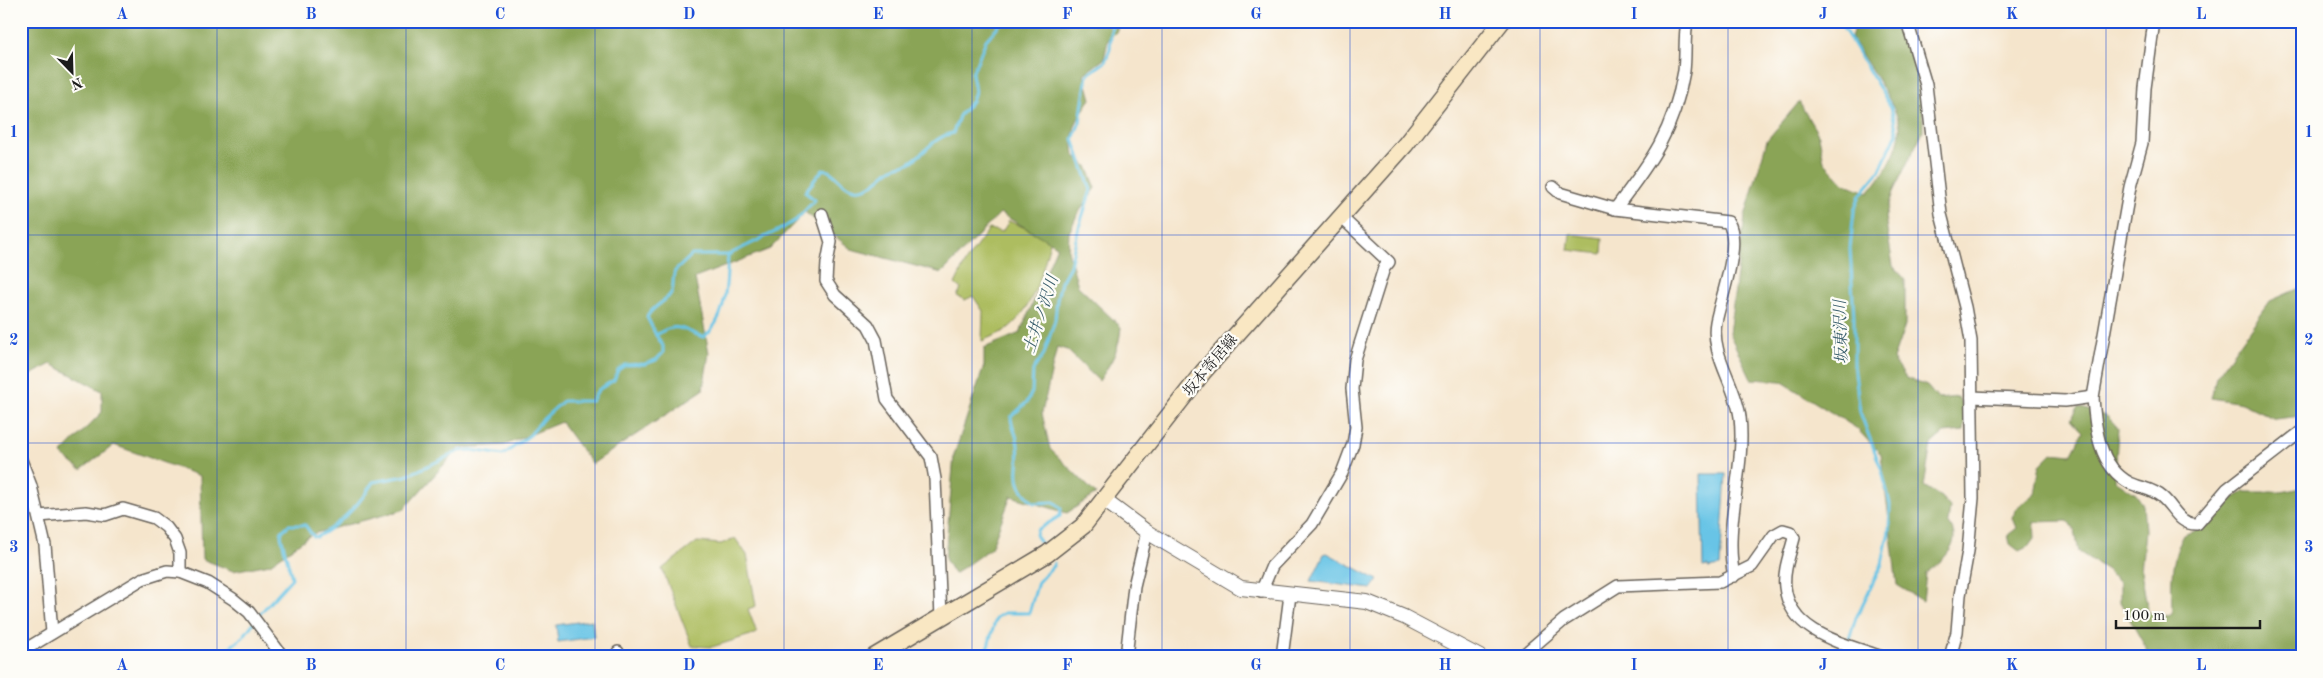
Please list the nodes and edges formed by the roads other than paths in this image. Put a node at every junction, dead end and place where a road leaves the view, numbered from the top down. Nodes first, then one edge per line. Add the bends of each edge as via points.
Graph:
1 (1502, 21) edge
2 (1687, 21) edge
3 (1907, 21) edge
4 (2154, 21) edge
5 (1553, 187) dead end
6 (1615, 208) junction
7 (822, 214) dead end
8 (1341, 217) junction
9 (1972, 397) junction
10 (2093, 397) junction
11 (2302, 431) edge
12 (21, 460) edge
13 (1104, 500) junction
14 (39, 516) junction
15 (1147, 532) junction
16 (180, 572) junction
17 (1734, 576) junction
18 (1261, 592) junction
19 (1290, 595) junction
20 (941, 617) junction
21 (52, 633) junction
22 (21, 652) edge
23 (283, 657) edge
24 (874, 657) edge
25 (1126, 657) edge
26 (1282, 657) edge
27 (1480, 657) edge
28 (1521, 657) edge
29 (1882, 657) edge
30 (1950, 657) edge

1 - 8 main road, 坂本寄居線 via 1405,145
2 - 6 street via 1684,69 1663,142
3 - 9 street via 1924,74 1941,214 1971,341
4 - 10 street via 2142,143 2130,187
5 - 6 street via 1560,193
6 - 17 street via 1728,222 1733,230 1729,269 1716,324 1716,342 1738,402 1740,420 1732,545
7 - 20 street via 831,242 826,281 835,295 868,324 876,340 886,399 930,457 936,479
8 - 13 main road, 坂本寄居線 via 1203,372
8 - 18 street via 1389,262 1384,268 1355,360 1352,389 1356,427 1353,444 1342,473 1312,524 1272,566
9 - 10 street via 2065,401
9 - 30 street via 1974,498 1958,632
10 - 11 street via 2095,426 2106,459 2129,482 2156,492 2188,524 2196,524 2204,518 2227,489
12 - 14 street
13 - 15 street
13 - 20 main road, 坂本寄居線 via 1065,542
14 - 16 street via 86,512 106,515 123,509 154,518 175,539 180,553
14 - 21 street via 48,569
15 - 18 street via 1222,579 1241,588
15 - 25 street via 1134,586
16 - 21 street via 167,571 142,579
16 - 23 street via 208,583 234,599
17 - 28 street via 1720,582 1618,586 1564,620
17 - 29 street via 1752,566 1774,535 1783,530 1790,532 1794,538 1785,587 1788,602 1798,617 1819,635
18 - 19 street
19 - 26 street
19 - 27 street via 1367,602 1404,617
20 - 24 main road, 坂本寄居線
21 - 22 street

